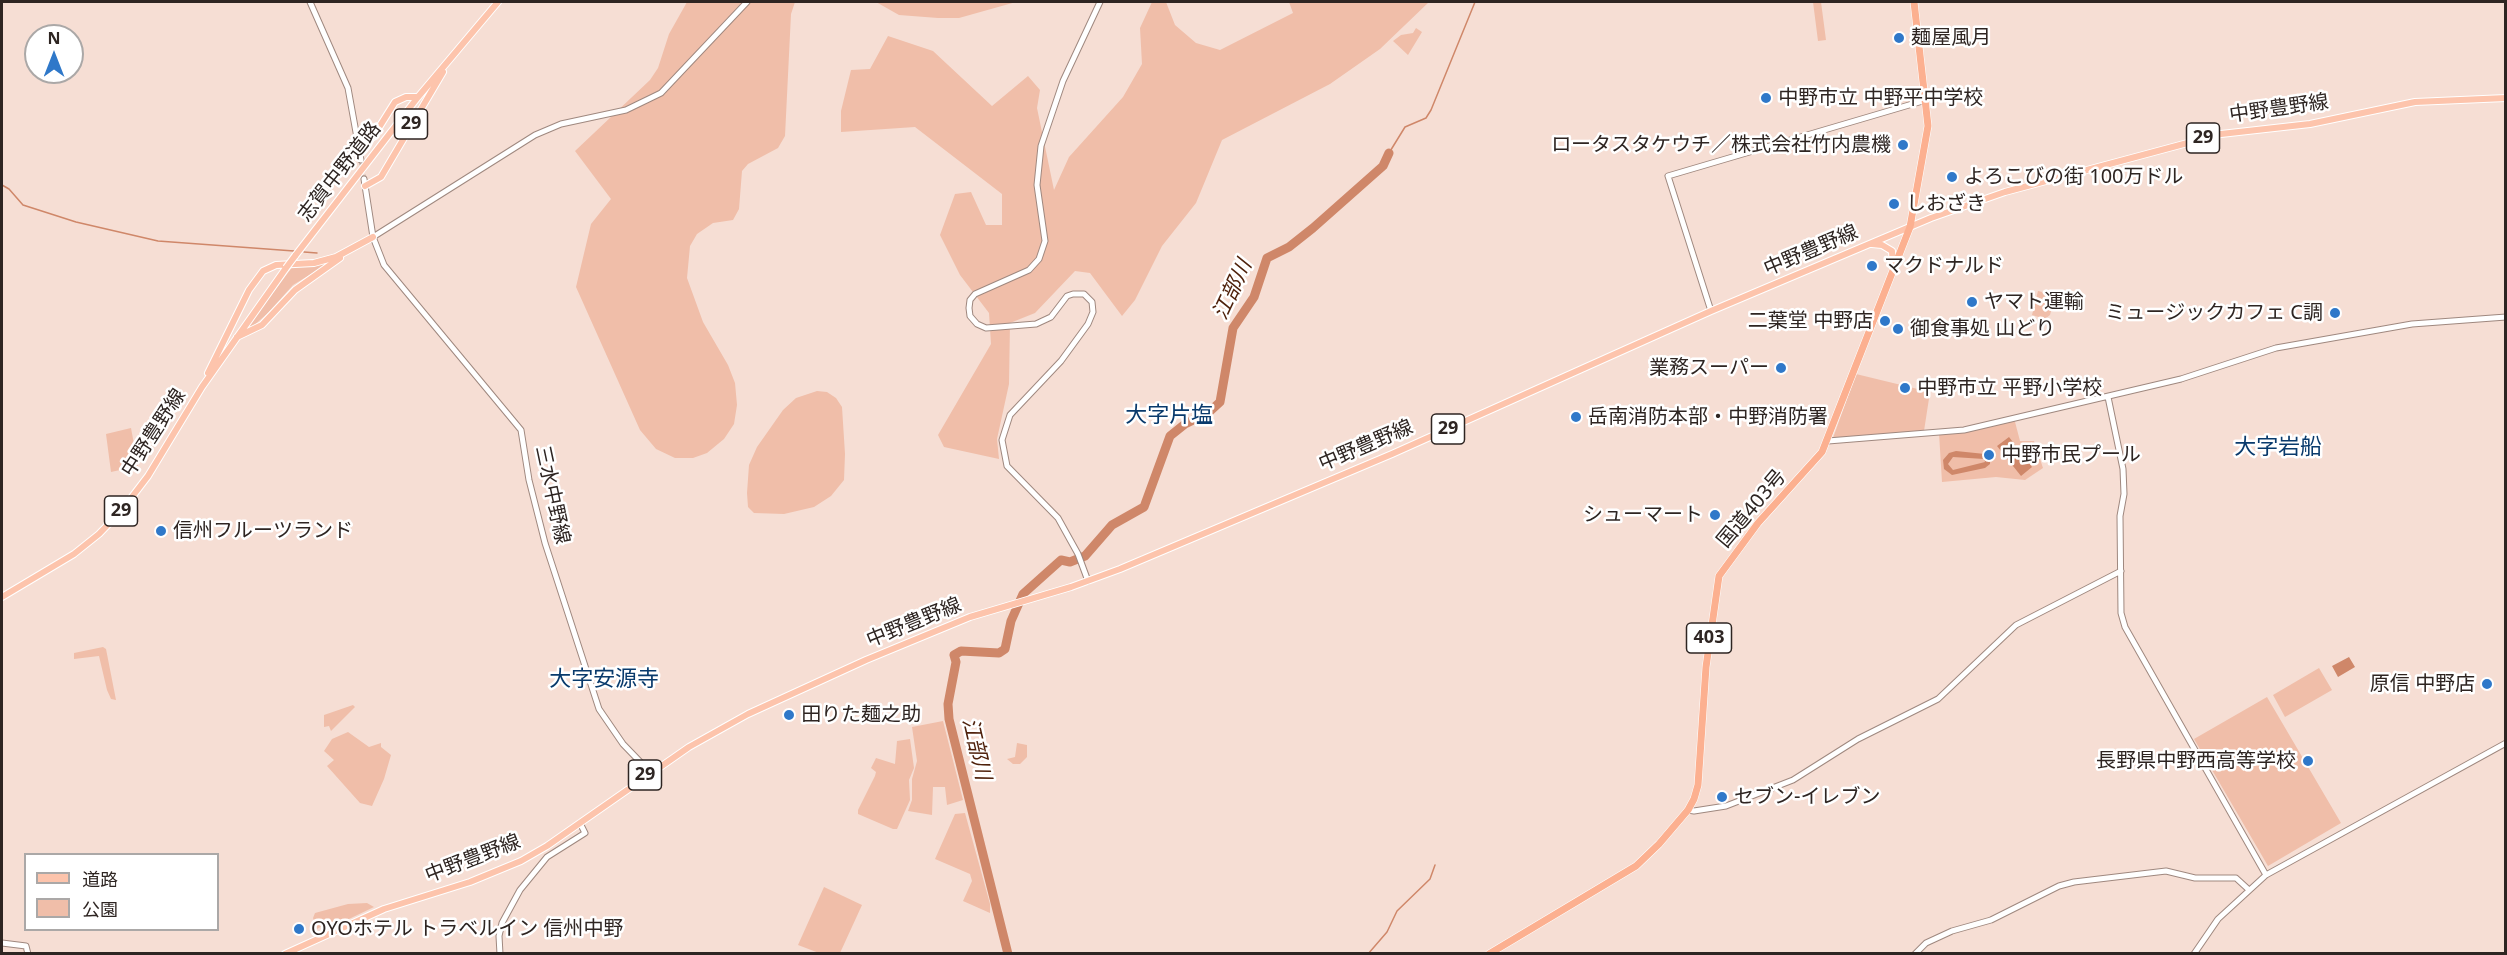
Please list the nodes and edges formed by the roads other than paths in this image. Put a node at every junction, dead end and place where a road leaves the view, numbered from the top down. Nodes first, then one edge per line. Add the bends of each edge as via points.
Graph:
1 (310, 2) edge
2 (498, 2) edge
3 (747, 2) edge
4 (1100, 2) edge
5 (1914, 2) edge
6 (452, 56) junction
7 (418, 97) junction
8 (2505, 98) edge
9 (1926, 100) junction
10 (359, 143) junction
11 (362, 160) tunnel mouth
12 (365, 182) joint
13 (1910, 227) junction
14 (373, 237) junction
15 (1869, 245) junction
16 (345, 254) junction
17 (1893, 268) junction
18 (1711, 311) junction
19 (2505, 317) edge
20 (235, 338) junction
21 (202, 387) junction
22 (2108, 397) junction
23 (1828, 441) junction
24 (2121, 571) junction
25 (1088, 581) junction
26 (2, 597) edge
27 (2505, 743) edge
28 (650, 772) junction
29 (1688, 810) junction
30 (580, 823) junction
31 (2266, 875) junction
32 (2248, 889) junction
33 (2, 943) edge
34 (28, 954) edge
35 (285, 954) edge
36 (500, 954) edge
37 (1489, 954) edge
38 (1915, 954) edge
39 (2194, 954) edge

1 - 10 street via 348,88
2 - 6 main road, 志賀中野道路 / 29
3 - 14 street via 654,98 626,110 570,122 535,135
4 - 25 street via 1063,81 1041,146 1037,185 1044,249 1029,270 982,289 970,300 969,308 970,316 986,328 1036,324 1051,317 1067,296 1076,293 1087,297 1093,306 1088,324 1061,361 1010,415 1002,440 1007,466 1058,518
5 - 9 highway, 国道403号 / 403
6 - 7 main road, 志賀中野道路 / 29
6 - 12 main road, 29 via 381,177
7 - 10 main road, 29 via 395,102 373,137
7 - 20 main road, 志賀中野道路 / 29, bridge
8 - 13 main road, 中野豊野線 / 29 via 2415,102 2310,124 2221,134 2005,192
9 - 13 highway, 国道403号 / 403 via 1928,126
9 - 18 street via 1668,176
10 - 11 street
12 - 14 street, 三水中野線
13 - 15 main road, 中野豊野線 / 29
13 - 17 highway, 国道403号 / 403
14 - 16 main road, 29
14 - 28 street, 三水中野線 via 384,265 521,430 545,543 599,709 622,744
15 - 17 main road via 1890,249
15 - 18 main road, 中野豊野線 / 29
16 - 20 main road, 29 via 295,290 262,325
16 - 21 main road, 29 via 321,262 276,265 259,275
17 - 23 highway, 国道403号 / 403
18 - 25 main road, 中野豊野線 / 29 via 1392,454
19 - 22 street via 2402,326 2276,348 2215,369
20 - 21 main road, 中野豊野線 / 29
21 - 26 main road, 中野豊野線 / 29 via 142,484 99,534 74,554
22 - 23 street via 1964,430
22 - 24 street via 2123,469
23 - 29 highway, 国道403号 / 403 via 1815,463 1758,523 1719,576 1706,668 1698,785
24 - 29 street via 2016,626 1938,699 1858,739 1793,780 1726,806
24 - 31 street via 2125,627
25 - 28 main road, 中野豊野線 / 29 via 970,617 917,638 748,714
27 - 31 street
28 - 30 main road, 中野豊野線 / 29
29 - 37 highway, 国道403号 / 403 via 1636,866
30 - 35 main road, 中野豊野線 / 29 via 521,861 384,909
30 - 36 street via 585,833 547,857 520,890 502,922
31 - 32 street
32 - 38 street via 2236,878 2195,878 2166,872 2074,882 1991,920 1952,931 1926,943
32 - 39 street via 2218,920
33 - 34 street via 26,946

